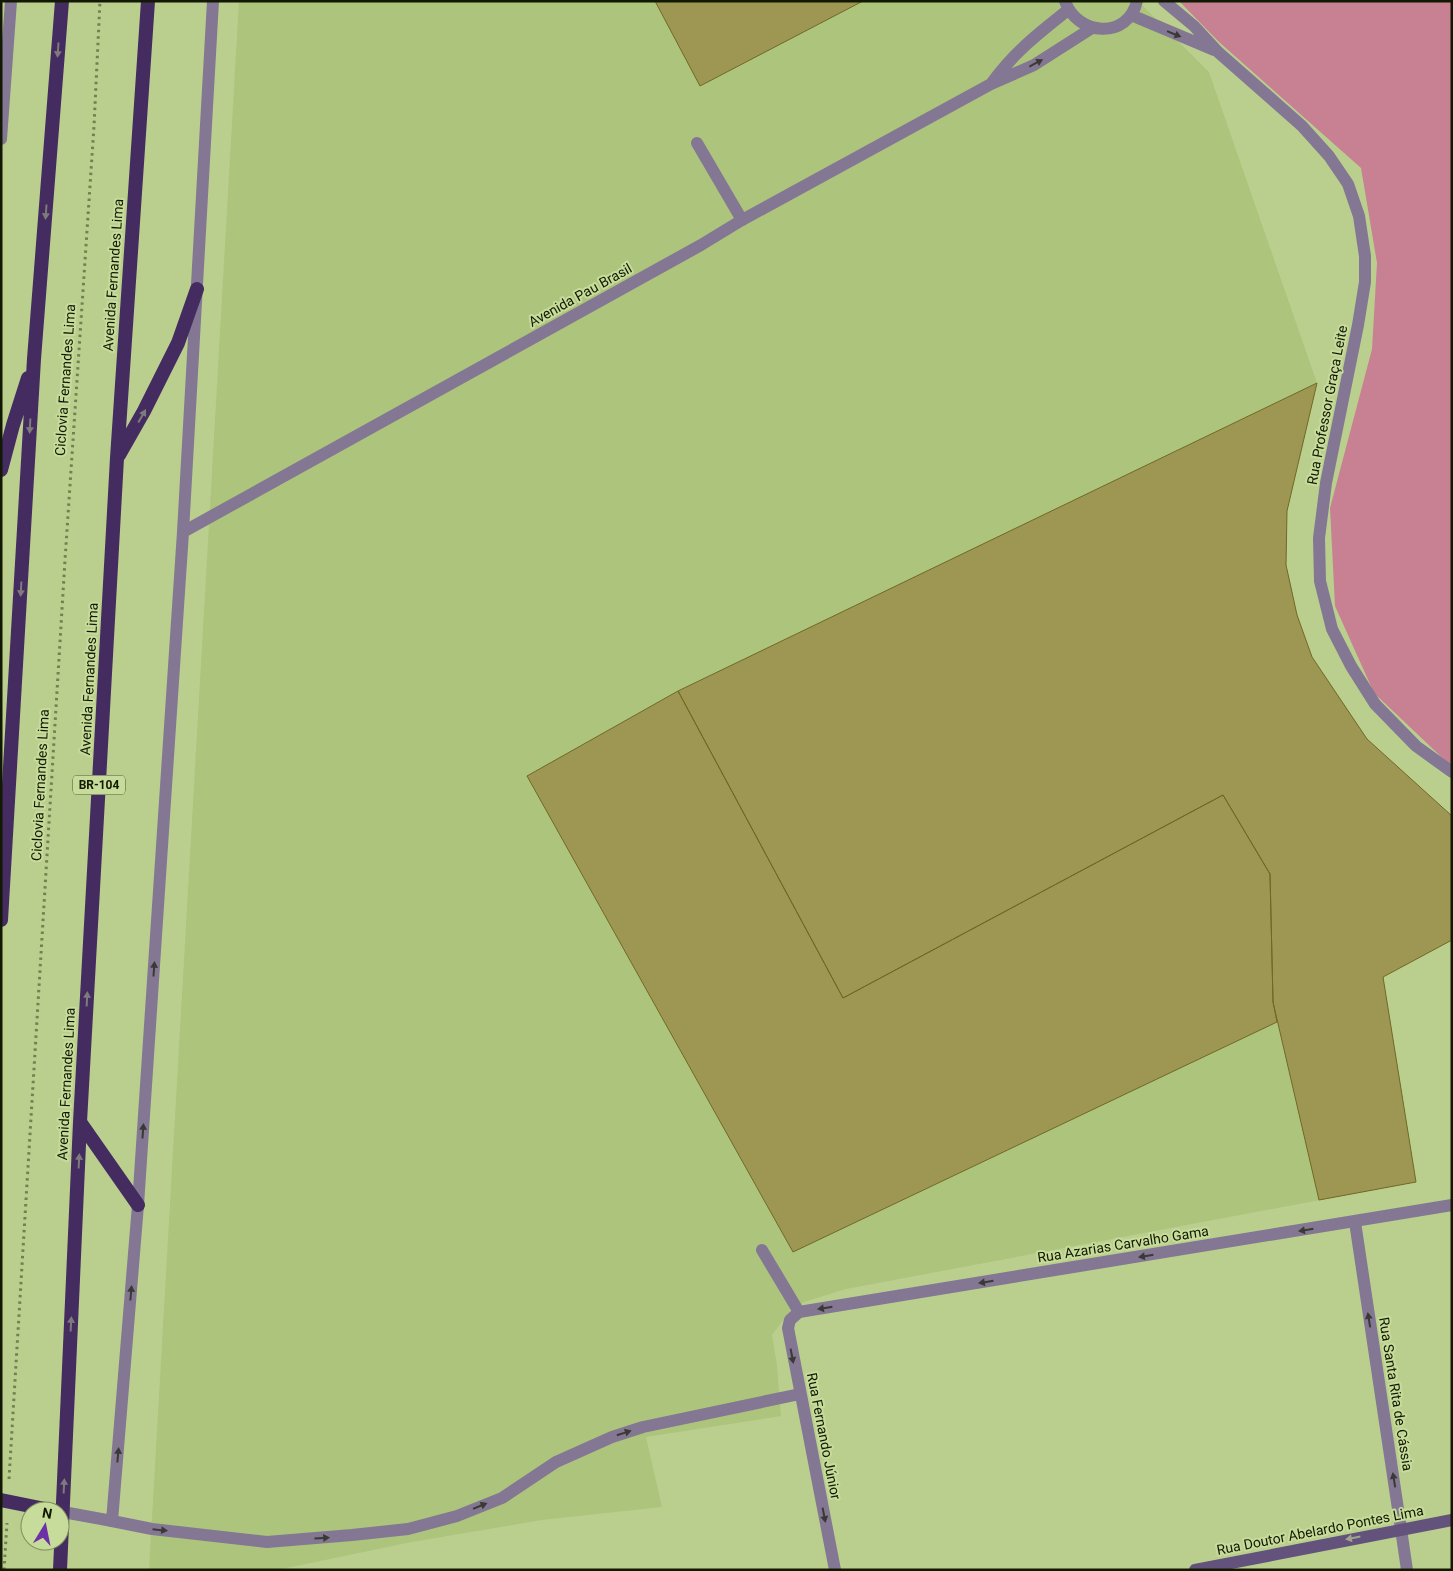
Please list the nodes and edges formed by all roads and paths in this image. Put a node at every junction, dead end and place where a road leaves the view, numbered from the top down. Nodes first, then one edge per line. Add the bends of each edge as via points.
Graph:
1 (11, 1) edge
2 (62, 1) edge
3 (100, 1) edge
4 (148, 1) edge
5 (213, 1) edge
6 (1137, 1) edge
7 (1164, 1) edge
8 (1067, 6) edge
9 (1131, 15) junction
10 (1092, 28) junction
11 (1218, 52) junction
12 (991, 84) junction
13 (1, 139) edge
14 (697, 143) dead end
15 (742, 220) junction
16 (197, 289) junction
17 (34, 359) junction
18 (117, 458) junction
19 (1, 470) edge
20 (183, 532) junction
21 (1452, 772) edge
22 (1, 920) edge
23 (80, 1122) junction
24 (138, 1205) junction
25 (1452, 1205) edge
26 (1355, 1222) junction
27 (762, 1250) dead end
28 (799, 1312) junction
29 (800, 1394) junction
30 (5, 1500) edge
31 (60, 1501) edge
32 (20, 1503) edge
33 (70, 1514) edge
34 (1452, 1520) edge
35 (112, 1521) junction
36 (1401, 1529) junction
37 (60, 1551) edge
38 (4, 1570) edge
39 (60, 1570) edge
40 (835, 1570) edge
41 (1195, 1570) edge
42 (1407, 1570) edge

1 - 13 street
2 -> 17 highway
3 - 30 path, Ciclovia Fernandes Lima
4 - 18 highway, Avenida Fernandes Lima / BR-104
5 - 16 street
6 - 9 street
7 - 11 street, Rua Professor Graça Leite
8 - 10 street via 1078,21
8 - 12 street, Avenida Pau Brasil via 1018,50
9 - 10 street via 1118,26
9 -> 11 street, Rua Professor Graça Leite
12 -> 10 street, Avenida Pau Brasil via 1034,65
11 - 21 street, Rua Professor Graça Leite via 1302,126 1329,156 1348,184 1359,216 1365,256 1364,282 1326,483 1319,538 1320,581 1332,629 1375,704 1416,746
12 - 15 street, Avenida Pau Brasil
14 - 15 street
15 - 20 street, Avenida Pau Brasil
18 -> 16 highway via 178,343
16 - 20 street
17 - 19 highway
17 -> 22 highway
23 -> 18 highway, Avenida Fernandes Lima / BR-104
24 -> 20 street
23 - 24 highway
31 -> 23 highway, Avenida Fernandes Lima / BR-104
35 -> 24 street
25 - 26 street, Rua Azarias Carvalho Gama
26 -> 28 street, Rua Azarias Carvalho Gama
36 -> 26 street, Rua Santa Rita de Cássia
27 - 28 street
28 -> 29 street, Rua Fernando Júnior via 790,1320 788,1328
35 -> 29 street via 152,1529 267,1542 408,1529 457,1516 502,1498 556,1462 612,1437 643,1427
29 -> 40 street, Rua Fernando Júnior
30 - 32 highway
30 - 38 path, Ciclovia Fernandes Lima
33 - 35 street
34 - 36 main road, Rua Doutor Abelardo Pontes Lima
36 -> 41 main road, Rua Doutor Abelardo Pontes Lima
36 - 42 street, Rua Santa Rita de Cássia
37 - 39 highway, Avenida Fernandes Lima / BR-104

